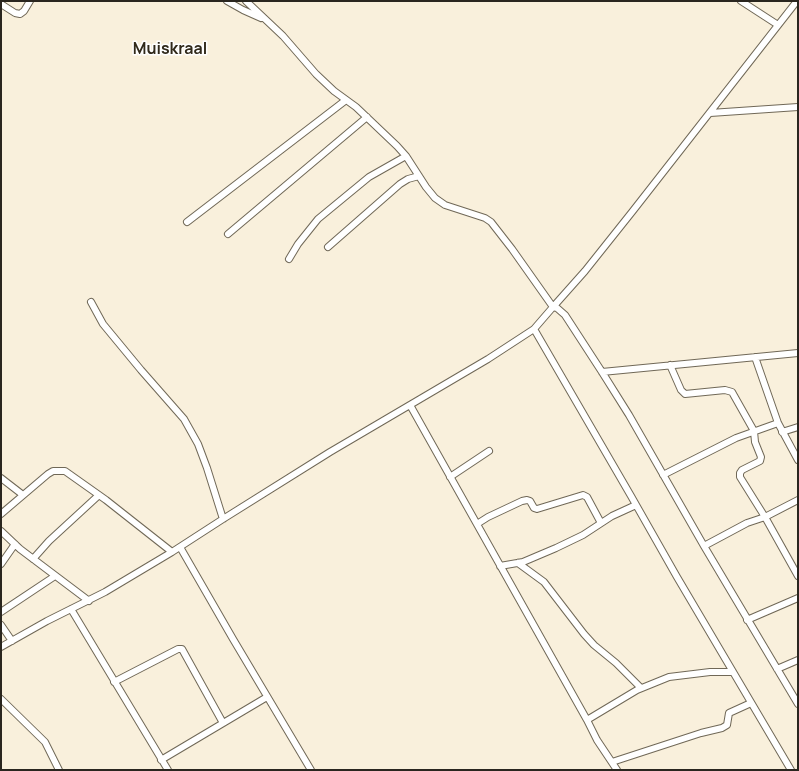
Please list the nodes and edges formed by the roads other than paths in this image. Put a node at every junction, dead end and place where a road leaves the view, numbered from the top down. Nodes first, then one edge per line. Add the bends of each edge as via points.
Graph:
1 (30, 1) edge
2 (227, 1) edge
3 (246, 1) edge
4 (741, 1) edge
5 (797, 1) edge
6 (1, 4) edge
7 (264, 20) junction
8 (778, 25) junction
9 (346, 100) junction
10 (798, 107) edge
11 (710, 113) junction
12 (367, 117) junction
13 (406, 156) junction
14 (418, 176) junction
15 (187, 222) dead end
16 (228, 234) dead end
17 (328, 247) dead end
18 (289, 259) dead end
19 (91, 302) dead end
20 (553, 307) junction
21 (534, 329) junction
22 (798, 353) edge
23 (755, 357) junction
24 (670, 365) junction
25 (602, 372) junction
26 (410, 405) junction
27 (778, 423) junction
28 (798, 427) edge
29 (754, 431) junction
30 (782, 432) junction
31 (489, 451) dead end
32 (798, 460) edge
33 (663, 475) junction
34 (450, 477) junction
35 (1, 478) edge
36 (98, 495) junction
37 (23, 496) junction
38 (798, 500) edge
39 (636, 505) junction
40 (1, 514) edge
41 (765, 517) junction
42 (223, 519) junction
43 (601, 523) junction
44 (476, 524) junction
45 (1, 531) edge
46 (15, 544) junction
47 (704, 546) junction
48 (180, 547) junction
49 (172, 552) junction
50 (34, 559) junction
51 (518, 563) junction
52 (1, 564) edge
53 (500, 566) junction
54 (55, 576) junction
55 (798, 576) edge
56 (798, 598) edge
57 (88, 601) junction
58 (70, 609) junction
59 (1, 612) edge
60 (747, 620) junction
61 (1, 625) edge
62 (12, 641) junction
63 (1, 647) edge
64 (798, 660) edge
65 (777, 669) junction
66 (733, 672) junction
67 (114, 682) junction
68 (641, 688) junction
69 (795, 694) edge
70 (267, 696) junction
71 (1, 699) edge
72 (751, 703) junction
73 (798, 704) edge
74 (587, 720) junction
75 (223, 723) junction
76 (161, 760) junction
77 (612, 762) junction
78 (58, 770) edge
79 (168, 770) edge
80 (311, 770) edge
81 (617, 770) edge
82 (791, 770) edge

1 - 6 street via 20,14
2 - 7 street
3 - 7 street
4 - 8 street
5 - 8 street
7 - 9 street via 283,36 316,74
8 - 11 street
9 - 12 street
9 - 15 street
10 - 11 street
11 - 20 street
12 - 13 street
12 - 16 street
13 - 14 street
13 - 18 street via 369,177 318,219
14 - 17 street via 400,184
14 - 20 street via 435,198 445,205 478,215 490,222
19 - 42 street via 103,324 184,419 198,444
20 - 21 street
20 - 25 street via 565,315
21 - 26 street
21 - 39 street
22 - 23 street
23 - 24 street
23 - 27 street
24 - 25 street
24 - 29 street via 685,394 730,391
25 - 33 street
26 - 34 street
26 - 42 street
27 - 29 street
27 - 30 street
28 - 30 street
29 - 33 street
29 - 41 street via 761,459 742,470 740,477
30 - 32 street
31 - 34 street
33 - 47 street
34 - 44 street
35 - 37 street
36 - 37 street via 65,471 59,470 48,474
36 - 49 street
36 - 50 street
37 - 40 street
38 - 41 street
39 - 43 street
39 - 66 street
41 - 47 street via 747,523
41 - 55 street
42 - 48 street
43 - 44 street via 587,497 583,495 537,509 528,500 522,500
43 - 51 street via 574,540
44 - 53 street
45 - 46 street
46 - 50 street
46 - 52 street
47 - 60 street
48 - 49 street
48 - 70 street
49 - 57 street
50 - 54 street
51 - 53 street
51 - 68 street via 544,582 594,645
53 - 74 street
54 - 57 street
54 - 59 street
56 - 60 street
57 - 58 street
58 - 62 street
58 - 67 street
60 - 65 street
61 - 62 street
62 - 63 street
64 - 65 street
65 - 69 street
66 - 68 street via 679,675
66 - 72 street
67 - 75 street via 182,649
67 - 76 street
68 - 74 street
69 - 73 street
70 - 75 street
70 - 80 street
71 - 78 street via 45,742
72 - 77 street via 729,713 727,725 722,728
72 - 82 street
74 - 77 street
75 - 76 street
76 - 79 street
77 - 81 street

